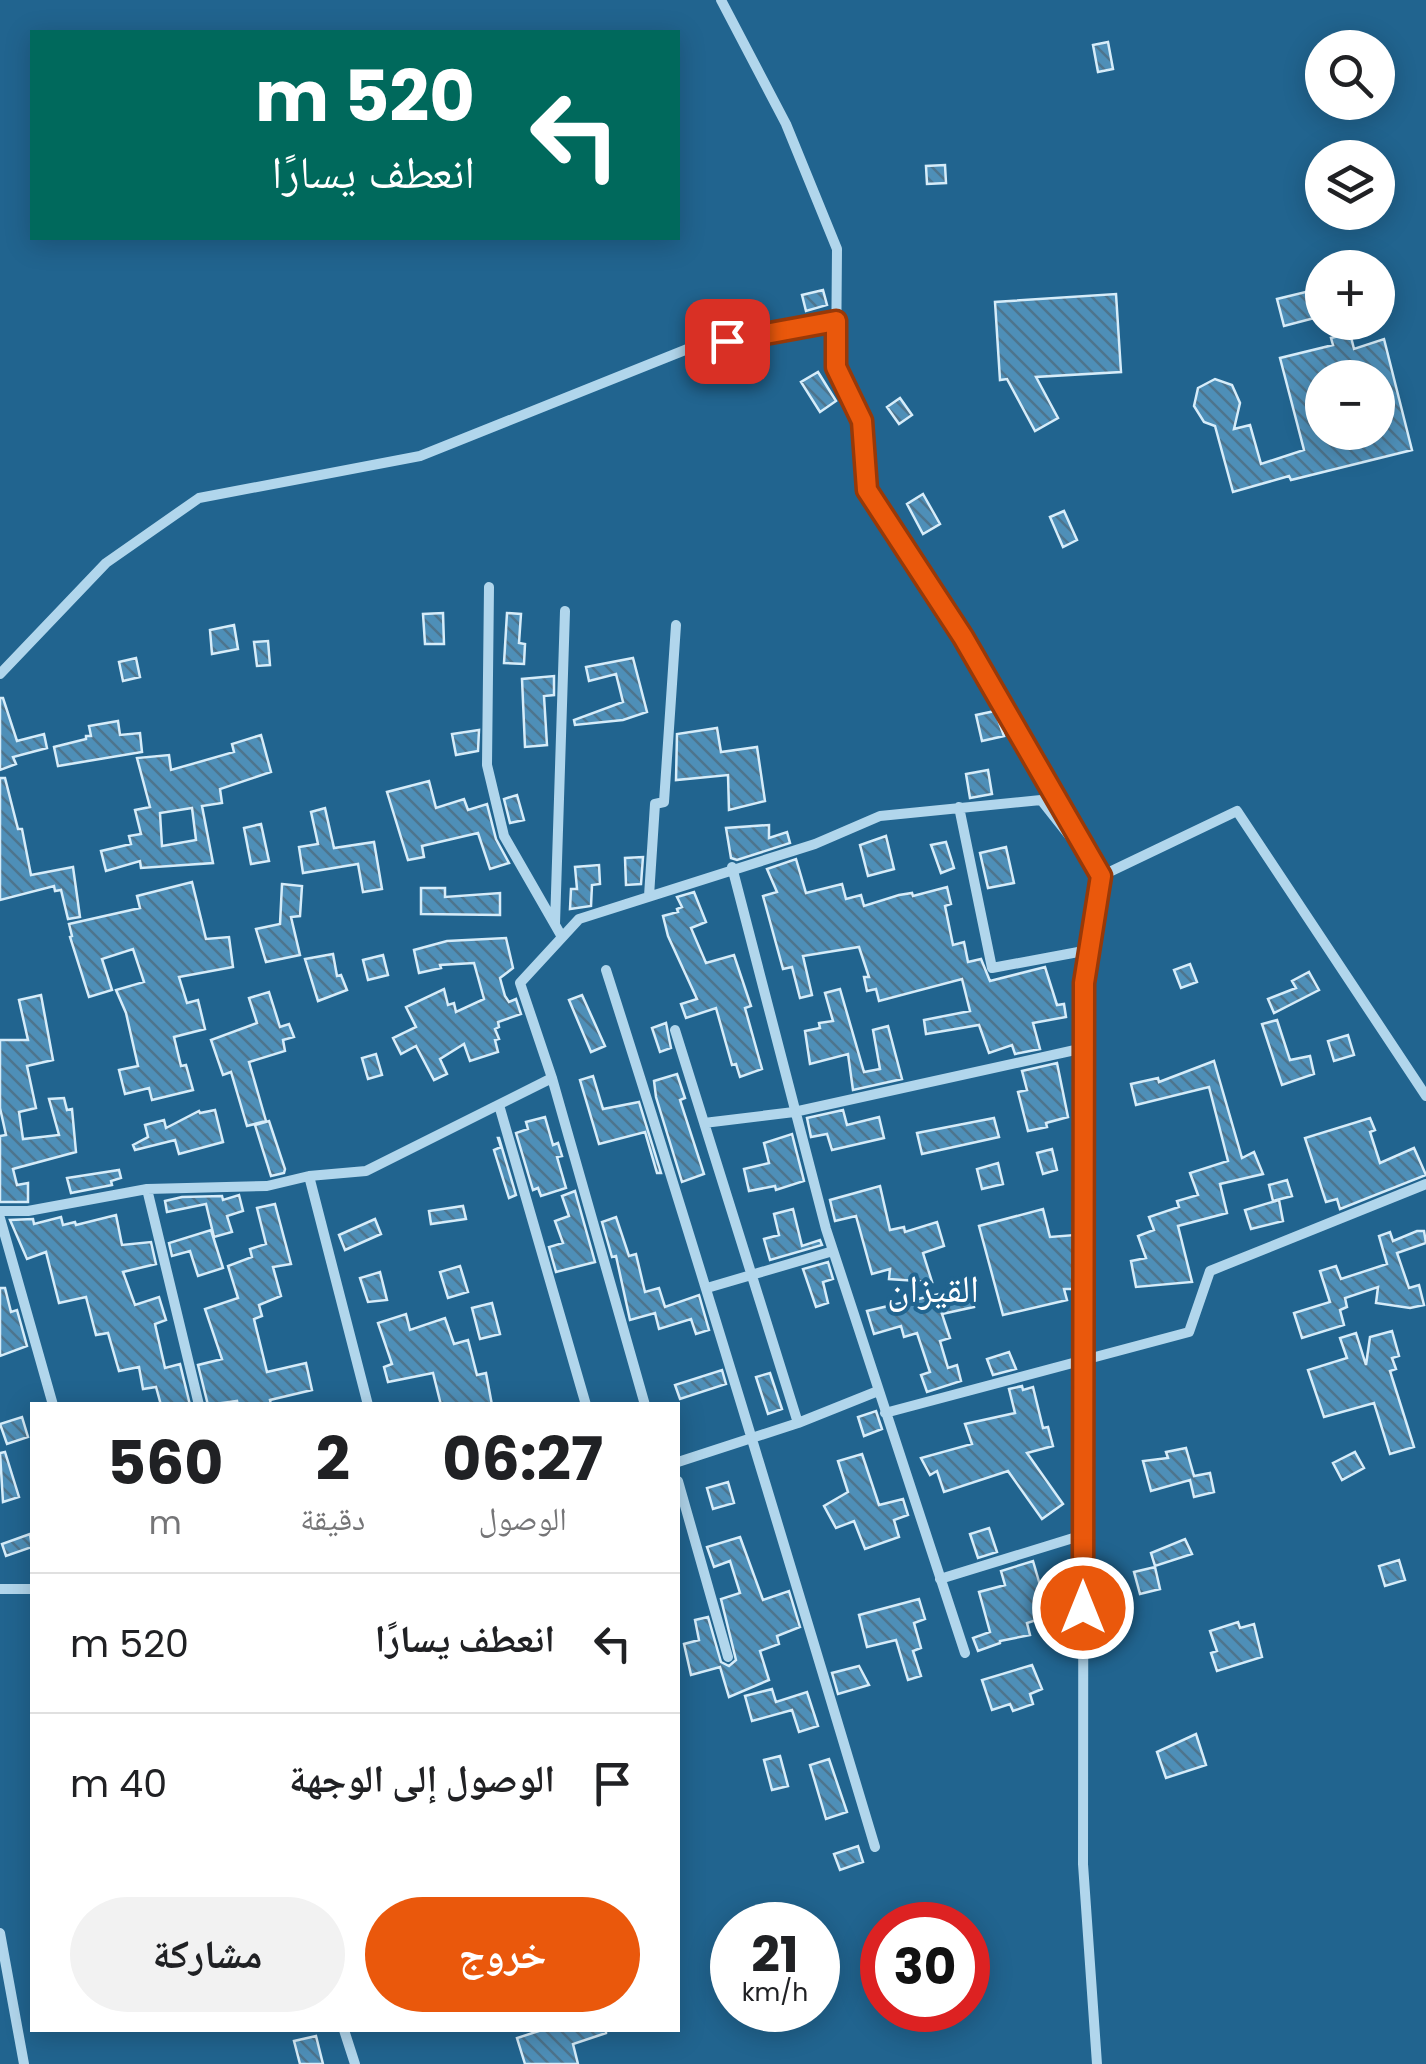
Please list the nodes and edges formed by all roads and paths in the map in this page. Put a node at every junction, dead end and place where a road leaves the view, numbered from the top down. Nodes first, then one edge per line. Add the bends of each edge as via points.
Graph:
1 (721, 0) edge
2 (836, 321) junction
3 (490, 587) dead end
4 (565, 611) dead end
5 (676, 624) dead end
6 (0, 674) edge
7 (959, 807) junction
8 (732, 867) junction
9 (1101, 876) junction
10 (648, 896) junction
11 (555, 926) junction
12 (562, 937) junction
13 (1089, 950) junction
14 (606, 970) dead end
15 (675, 1030) dead end
16 (1084, 1048) junction
17 (552, 1078) junction
18 (1426, 1096) edge
19 (499, 1105) junction
20 (794, 1112) junction
21 (704, 1123) junction
22 (309, 1176) junction
23 (1426, 1184) edge
24 (147, 1188) junction
25 (0, 1215) edge
26 (833, 1251) junction
27 (752, 1273) junction
28 (707, 1288) junction
29 (1084, 1360) junction
30 (878, 1392) junction
31 (53, 1402) edge
32 (198, 1402) edge
33 (367, 1402) edge
34 (585, 1402) edge
35 (644, 1402) edge
36 (885, 1412) junction
37 (798, 1423) junction
38 (750, 1440) junction
39 (680, 1461) edge
40 (680, 1489) edge
41 (1083, 1535) junction
42 (940, 1579) junction
43 (30, 1588) edge
44 (0, 1589) edge
45 (965, 1653) dead end
46 (728, 1656) dead end
47 (875, 1846) dead end
48 (0, 1933) edge
49 (345, 2032) edge
50 (24, 2064) edge
51 (355, 2064) edge
52 (1098, 2064) edge

1 - 2 street via 786,124 837,250
2 - 6 street via 690,348 420,456 199,498 106,563
2 - 9 street via 836,367 862,421 867,490 963,637
3 - 11 street via 487,765 504,836
4 - 11 street
5 - 10 street via 664,802 655,804
7 - 8 street via 880,816
7 - 9 street via 1040,800
7 - 13 street via 992,968
8 - 10 street
8 - 20 street
9 - 13 street
9 - 18 street via 1237,811
10 - 12 street via 578,919
11 - 12 street
12 - 17 street via 520,982
13 - 16 street
14 - 28 street
15 - 21 street
16 - 20 street
16 - 29 street
17 - 19 street
17 - 35 street
19 - 22 street via 366,1171
19 - 34 street
20 - 21 street
20 - 26 street
21 - 27 street
22 - 24 street via 266,1186
22 - 33 street
23 - 29 street via 1210,1271 1190,1332
24 - 25 street
24 - 32 street
25 - 31 street
26 - 27 street
26 - 30 street
27 - 28 street
27 - 37 street
28 - 38 street
29 - 36 street
29 - 41 street
30 - 36 street
30 - 37 street
36 - 42 street
37 - 38 street
38 - 39 street
38 - 47 street
40 - 46 street
41 - 42 street
41 - 52 street via 1083,1864
42 - 45 street
43 - 44 street
48 - 50 street
49 - 51 street

